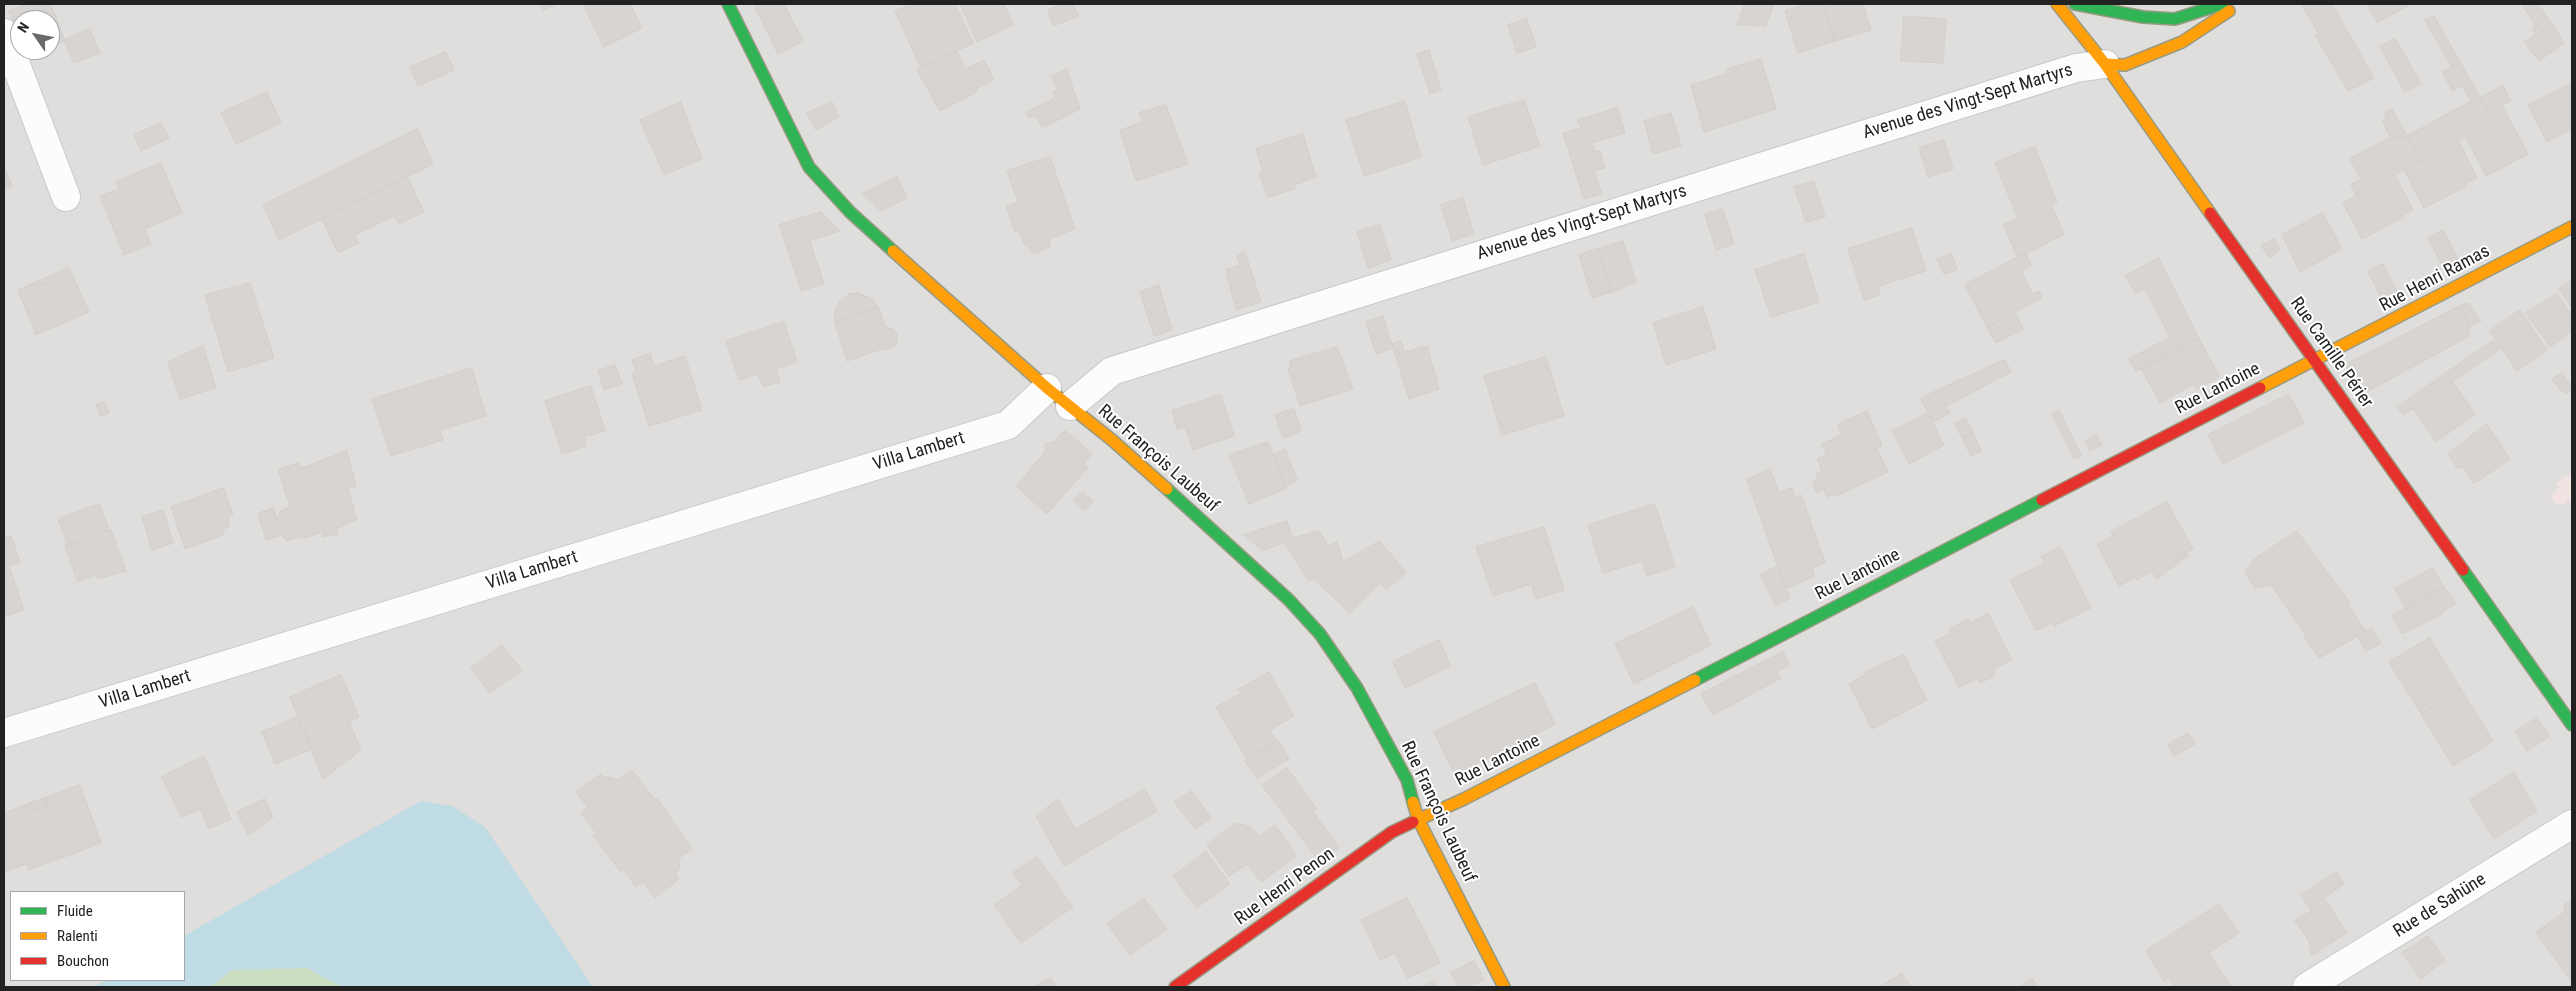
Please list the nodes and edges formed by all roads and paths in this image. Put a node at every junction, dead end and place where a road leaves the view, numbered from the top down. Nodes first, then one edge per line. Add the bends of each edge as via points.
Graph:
1 (728, 4) edge
2 (2057, 4) edge
3 (2074, 4) edge
4 (2222, 4) edge
5 (2241, 4) edge
6 (4, 33) edge
7 (2105, 64) junction
8 (66, 197) dead end
9 (2572, 227) edge
10 (2314, 361) junction
11 (1048, 388) junction
12 (1070, 406) junction
13 (2572, 725) edge
14 (4, 733) edge
15 (1418, 818) junction
16 (2572, 824) edge
17 (1176, 987) edge
18 (1504, 987) edge
19 (2307, 987) edge

1 - 11 street, Rue François Laubeuf via 809,167 850,212
2 - 7 street, Rue Camille Périer
3 - 4 street via 2144,17 2175,19
5 - 7 street via 2182,42 2125,65
6 - 8 street
7 - 10 street, Rue Camille Périer
7 - 12 street, Avenue des Vingt-Sept Martyrs via 2076,68 1112,371
9 - 10 street, Rue Henri Ramas
10 - 13 street, Rue Camille Périer
10 - 15 street, Rue Lantoine via 1473,794
11 - 12 street, Rue François Laubeuf
11 - 14 street, Villa Lambert via 1008,425
12 - 15 street, Rue François Laubeuf via 1235,550 1320,634 1357,688 1407,780
15 - 17 street, Rue Henri Penon via 1392,832
15 - 18 street, Rue François Laubeuf
16 - 19 street, Rue de Sahüne

